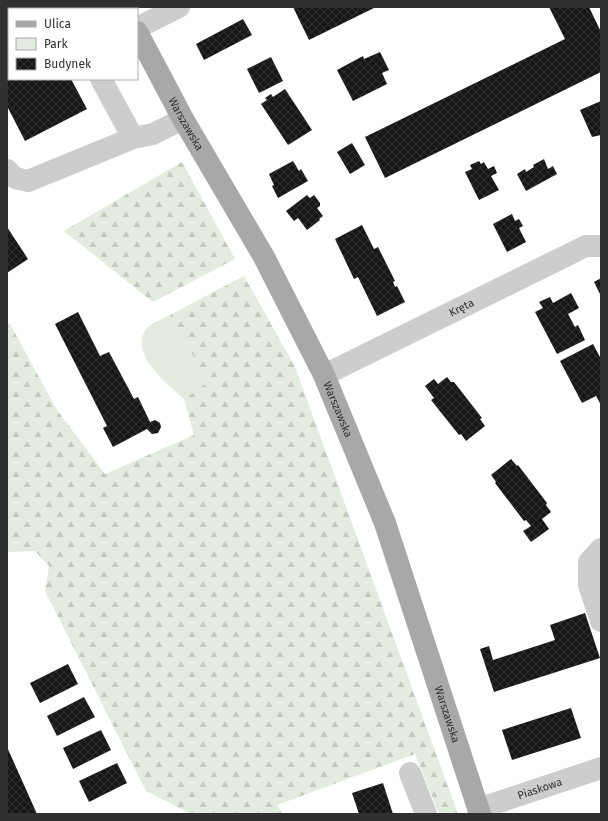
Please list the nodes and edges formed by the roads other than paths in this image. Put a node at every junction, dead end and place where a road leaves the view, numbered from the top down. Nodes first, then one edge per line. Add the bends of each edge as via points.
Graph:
1 (179, 7) edge
2 (138, 28) edge
3 (138, 34) edge
4 (101, 80) edge
5 (183, 119) junction
6 (133, 138) junction
7 (7, 170) edge
8 (601, 246) edge
9 (324, 375) junction
10 (601, 549) edge
11 (601, 621) edge
12 (601, 768) edge
13 (410, 773) dead end
14 (479, 811) edge
15 (426, 814) edge

1 - 2 street
3 - 5 main road, Warszawska
4 - 6 street
5 - 6 street via 153,134
5 - 9 main road, Warszawska via 264,257
6 - 7 street via 28,182 15,178
8 - 9 street, Kręta via 586,246
9 - 14 main road, Warszawska via 385,523
10 - 11 street via 589,562 589,585
12 - 14 street, Piaskowa
13 - 15 street

